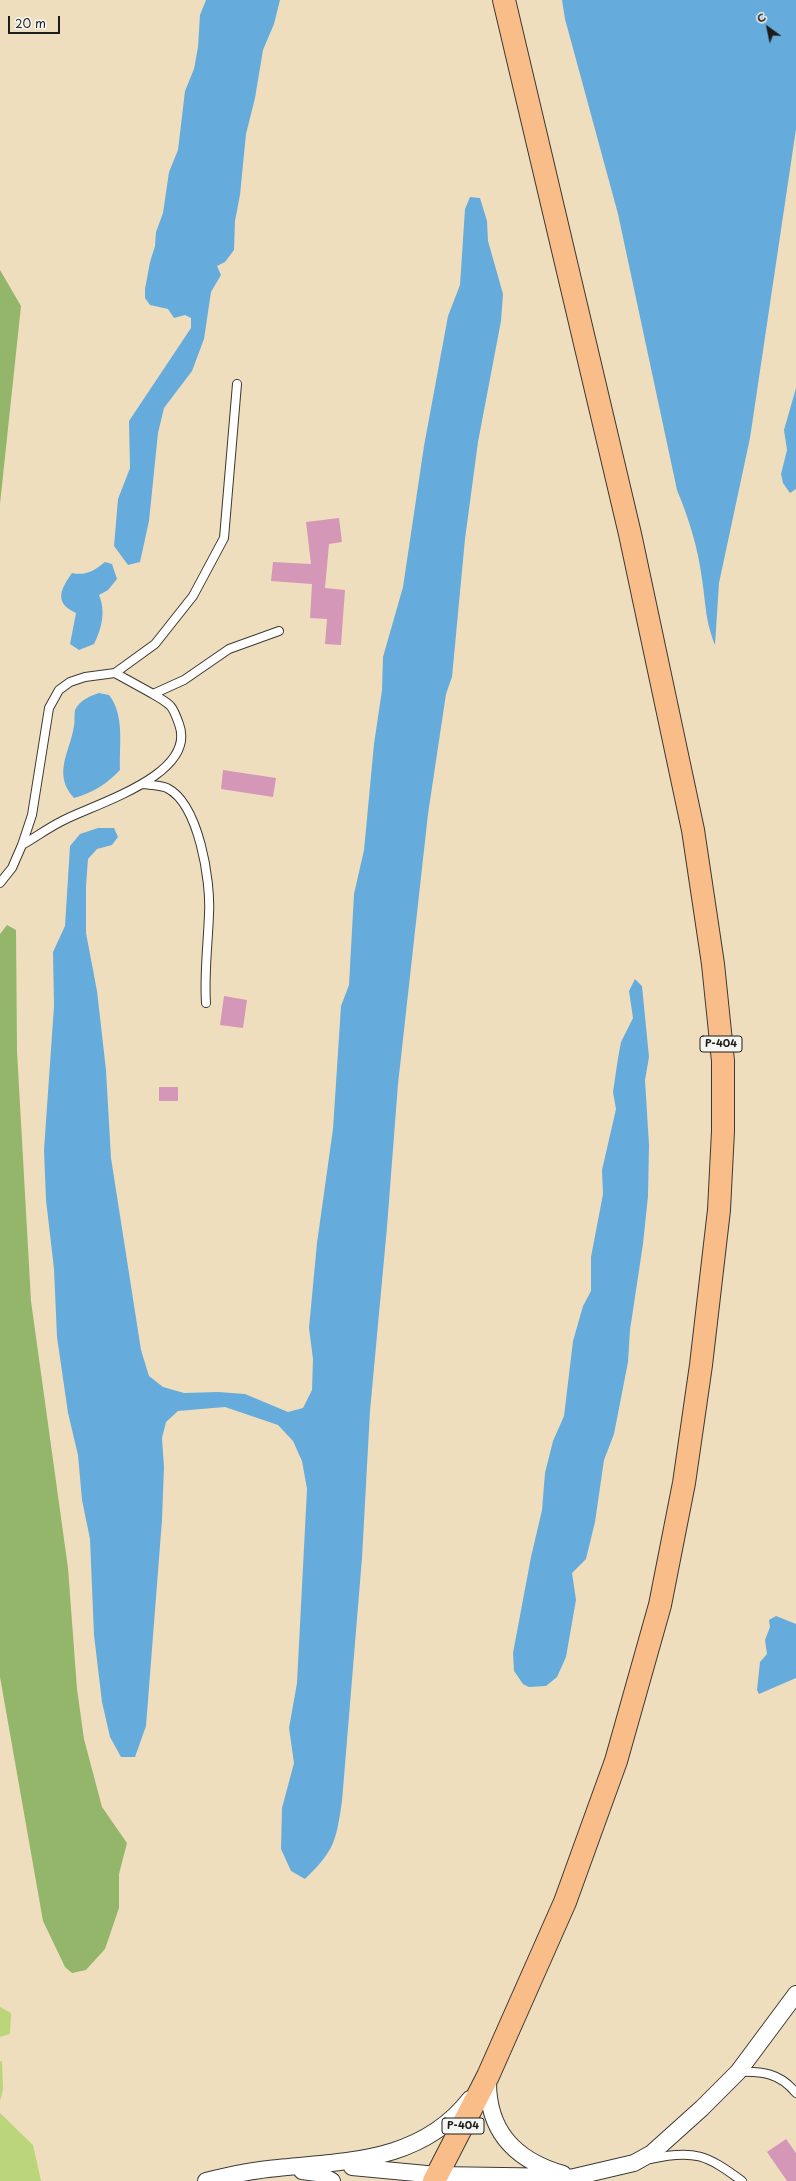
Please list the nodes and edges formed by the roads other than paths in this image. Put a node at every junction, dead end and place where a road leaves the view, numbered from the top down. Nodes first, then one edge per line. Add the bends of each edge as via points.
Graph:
1 (504, 0) edge
2 (237, 384) dead end
3 (279, 631) dead end
4 (115, 673) junction
5 (153, 694) junction
6 (143, 784) junction
7 (22, 845) junction
8 (0, 883) edge
9 (206, 1003) dead end
10 (796, 1994) edge
11 (738, 2072) junction
12 (488, 2076) junction
13 (796, 2093) edge
14 (634, 2163) junction
15 (324, 2165) junction
16 (277, 2168) junction
17 (576, 2177) junction
18 (435, 2178) edge
19 (206, 2181) edge
20 (332, 2181) edge
21 (557, 2181) edge
22 (742, 2181) edge

1 - 12 highway, Р-404 via 630,534 693,830 713,964 723,1062 723,1132 719,1210 701,1365 684,1483 660,1605 616,1760 568,1894
2 - 4 lane via 224,538 193,596 156,644
3 - 5 lane via 229,649 184,680
4 - 5 lane
4 - 7 lane via 70,682 59,690 49,708 32,815
5 - 6 lane via 172,706 182,733 179,751 165,768
6 - 7 lane via 62,821
6 - 9 lane via 166,788 176,795 188,808 196,830 204,862 210,913 205,978
7 - 8 lane via 12,868
10 - 11 street
11 - 13 lane via 762,2071 777,2078
11 - 14 street via 671,2137
12 - 15 street via 456,2114 422,2139 373,2158
12 - 17 street via 491,2114 522,2157 539,2166
12 - 18 highway, Р-404
14 - 17 street
14 - 22 lane via 674,2154 698,2155 715,2161
15 - 16 street
15 - 18 street
16 - 19 street
16 - 20 street via 317,2173
17 - 18 street
17 - 21 street

